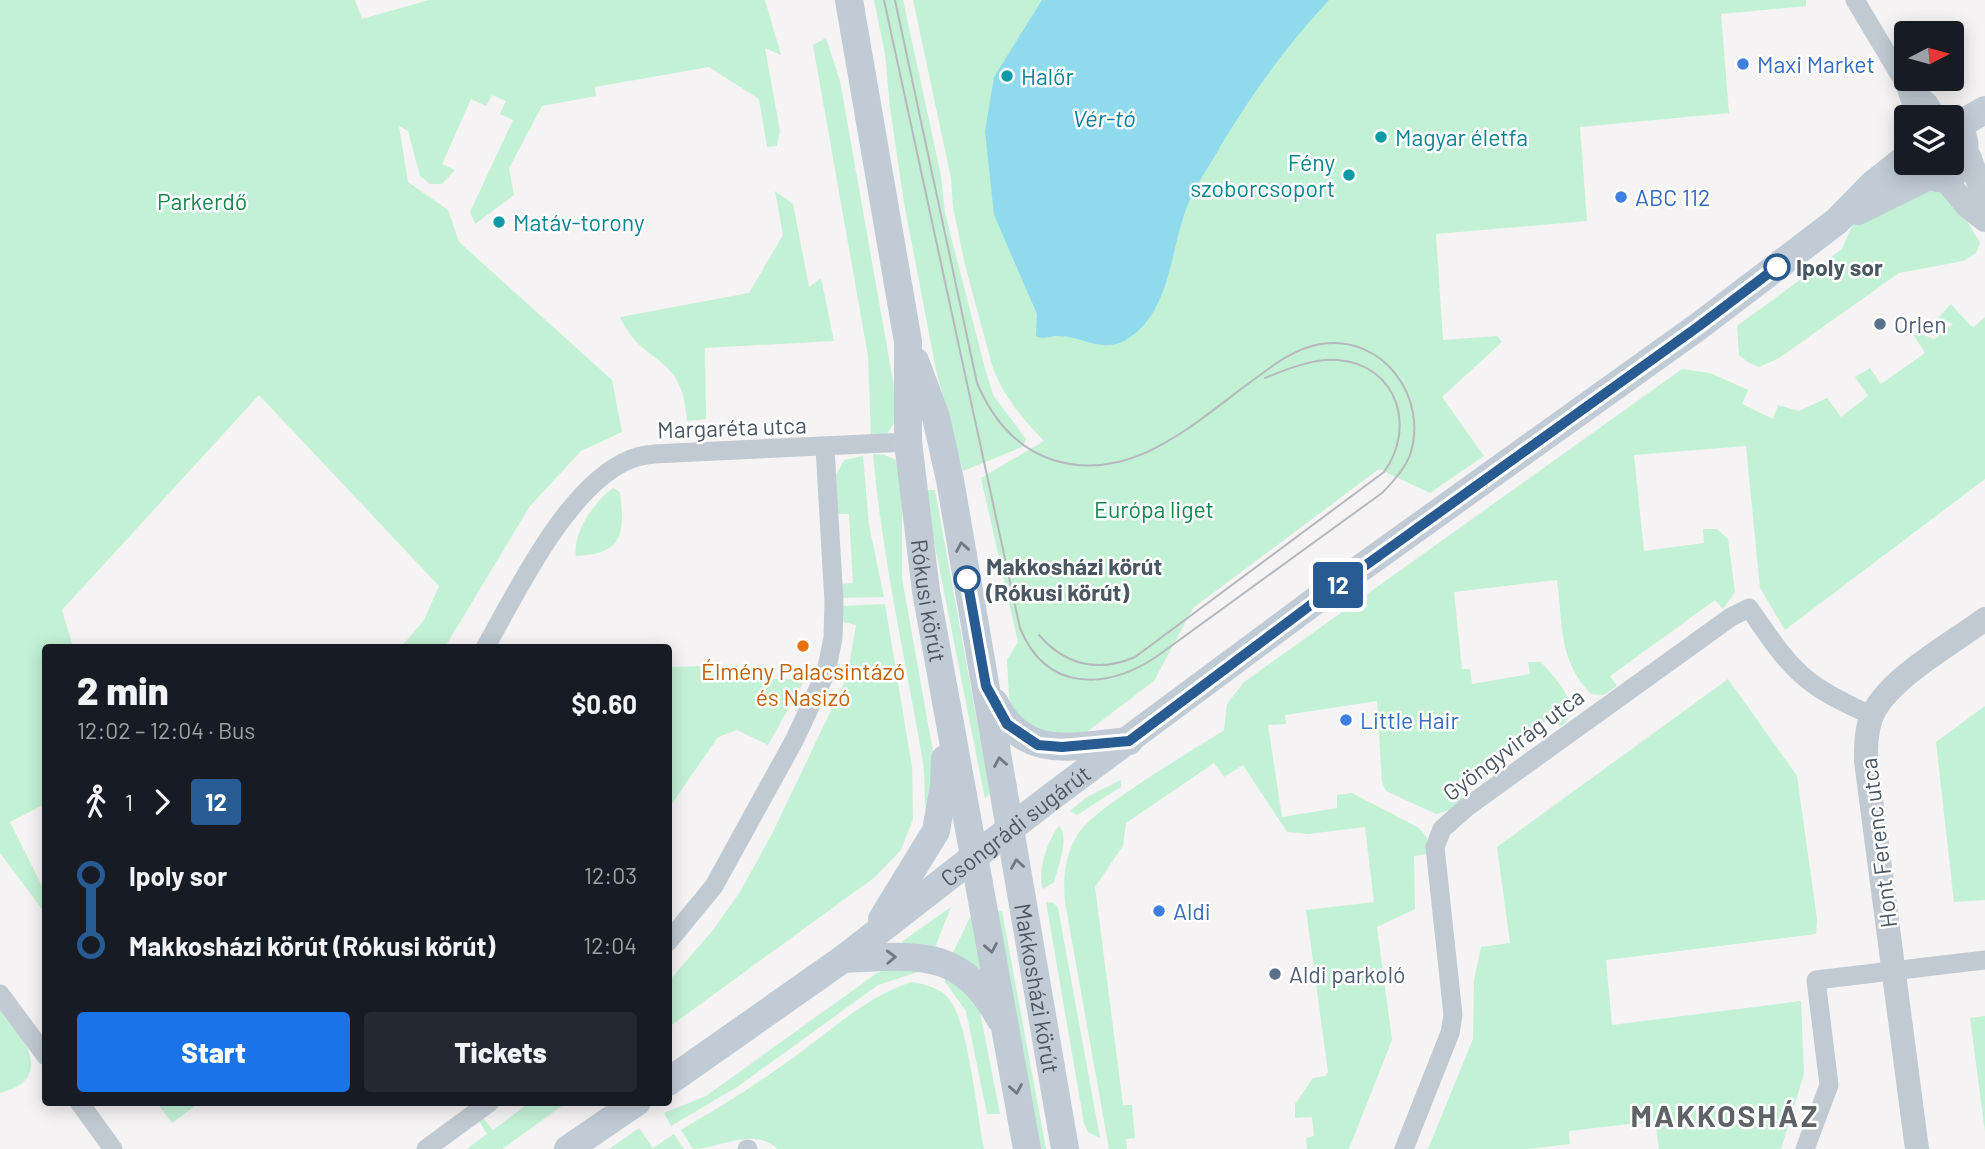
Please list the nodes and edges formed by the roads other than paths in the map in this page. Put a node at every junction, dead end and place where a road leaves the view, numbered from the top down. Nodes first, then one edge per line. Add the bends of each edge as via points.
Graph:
1 (849, 0) edge
2 (1855, 0) edge
3 (1894, 65) edge
4 (1915, 91) edge
5 (1931, 105) edge
6 (1985, 110) edge
7 (1964, 132) edge
8 (1964, 140) edge
9 (1894, 168) edge
10 (1925, 175) edge
11 (1934, 175) edge
12 (1985, 202) edge
13 (1985, 220) edge
14 (1837, 221) junction
15 (908, 341) junction
16 (936, 417) junction
17 (908, 442) junction
18 (825, 448) junction
19 (948, 470) junction
20 (1985, 619) edge
21 (487, 644) edge
22 (986, 686) junction
23 (947, 707) junction
24 (1872, 716) junction
25 (1129, 741) junction
26 (1011, 829) junction
27 (974, 857) junction
28 (672, 937) edge
29 (869, 939) junction
30 (844, 958) junction
31 (1985, 960) edge
32 (1894, 971) junction
33 (0, 994) edge
34 (1005, 1029) junction
35 (42, 1051) edge
36 (672, 1079) edge
37 (82, 1106) edge
38 (485, 1106) edge
39 (630, 1106) edge
40 (113, 1149) edge
41 (426, 1149) edge
42 (568, 1149) edge
43 (1027, 1149) edge
44 (1065, 1149) edge
45 (1404, 1149) edge
46 (1805, 1149) edge
47 (1917, 1149) edge

1 - 15 main road, Rókusi körút
2 - 3 street
4 - 5 street
6 - 7 main road, Csongrádi sugárút
8 - 12 street
9 - 14 main road, Csongrádi sugárút
10 - 14 main road, Csongrádi sugárút
11 - 13 street
14 - 25 main road, Csongrádi sugárút
15 - 16 main road, Rókusi körút
15 - 17 main road, Rókusi körút
16 - 17 main road via 930,428
16 - 19 main road, Rókusi körút
17 - 18 street, Margaréta utca
17 - 19 main road via 932,450
17 - 23 main road, Rókusi körút via 922,564
18 - 21 street, Margaréta utca via 645,455 624,462 588,490 550,535
18 - 28 street via 834,602 826,672 795,739 714,886
22 -> 19 main road, Rókusi körút
20 - 24 street, Hont Ferenc utca via 1906,677 1883,698
22 - 25 main road via 1007,724 1038,745
26 -> 22 main road, Rókusi körút
23 - 27 main road, Rókusi körút
23 - 29 main road via 944,786 936,831
24 - 32 street, Hont Ferenc utca via 1866,761
24 - 45 street, Gyöngyvirág utca via 1807,680 1749,608 1593,713 1466,807 1442,830 1435,847 1453,1015 1450,1033
25 - 26 main road, Csongrádi sugárút
26 - 27 main road, Csongrádi sugárút
44 -> 26 main road, Makkosházi körút
27 - 29 main road, Csongrádi sugárút
27 -> 34 main road, Makkosházi körút
29 - 30 main road, Csongrádi sugárút
30 -> 34 main road via 939,960 981,992
30 - 36 main road, Csongrádi sugárút
31 - 32 street
32 - 46 street via 1816,980 1829,1084
32 - 47 street, Hont Ferenc utca
33 - 35 street
34 -> 43 main road, Makkosházi körút
37 - 40 street
38 - 41 street
39 - 42 main road

